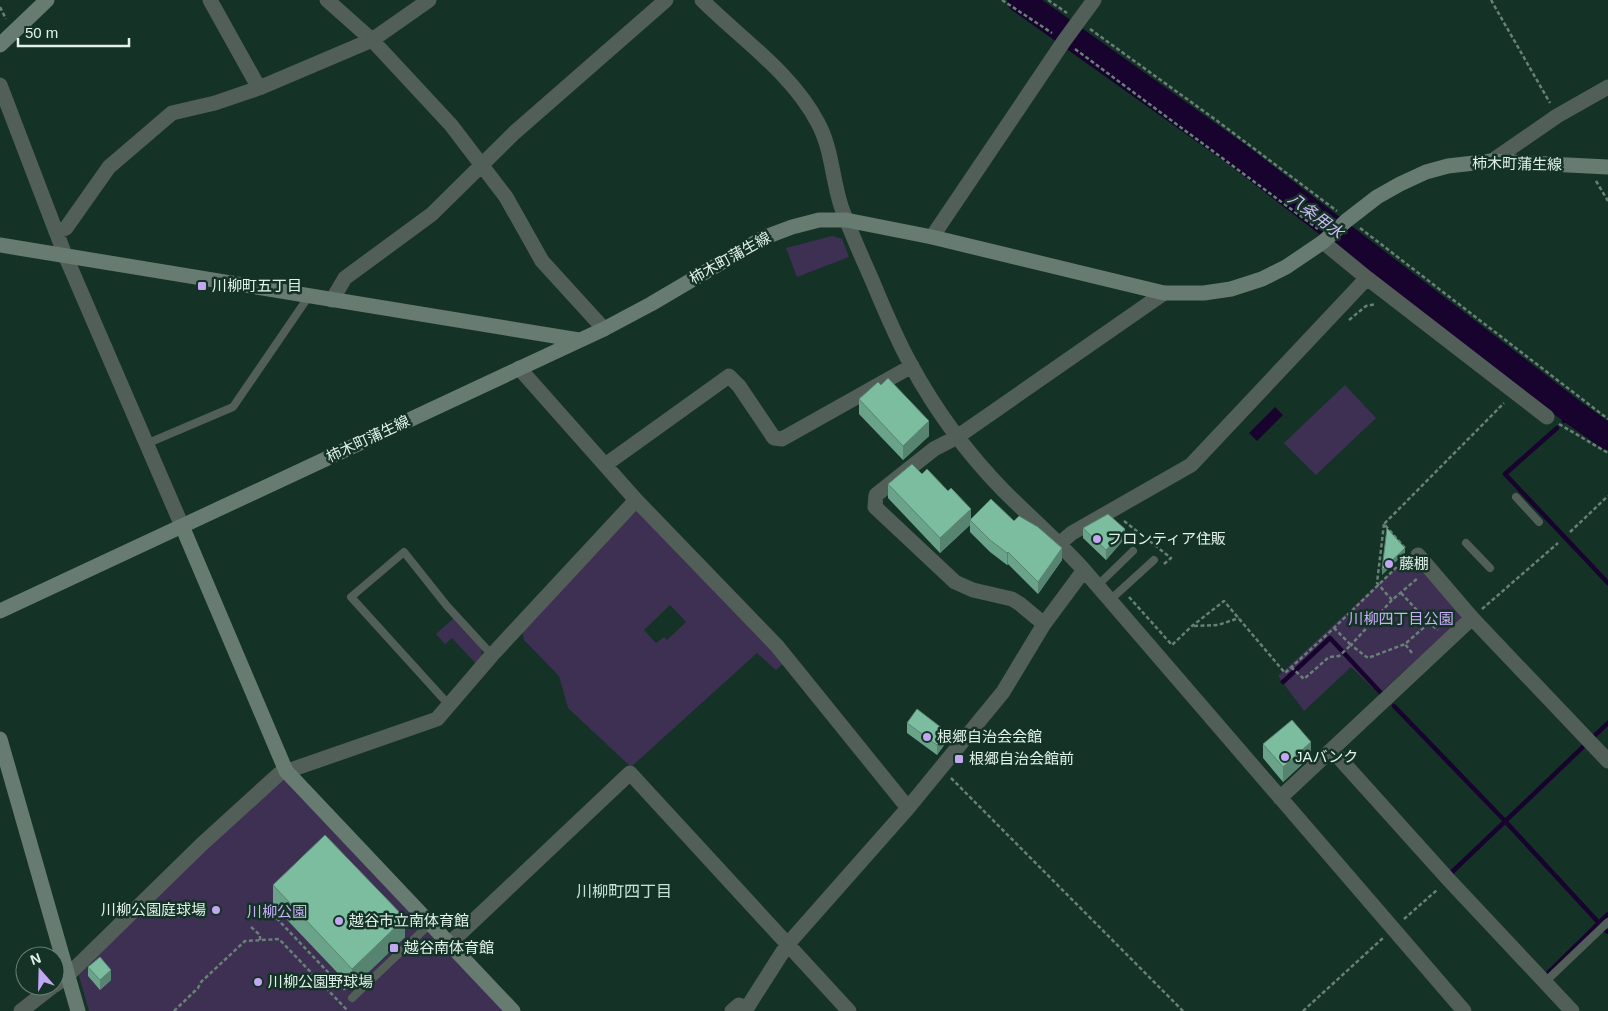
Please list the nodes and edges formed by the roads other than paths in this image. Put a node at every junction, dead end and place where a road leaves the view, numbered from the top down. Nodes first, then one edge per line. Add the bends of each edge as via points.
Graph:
1 (47, 0) edge
2 (210, 0) edge
3 (326, 0) edge
4 (666, 0) edge
5 (702, 0) edge
6 (1094, 0) edge
7 (424, 1) edge
8 (372, 40) junction
9 (0, 45) edge
10 (0, 85) edge
11 (1608, 87) edge
12 (259, 88) junction
13 (1492, 161) junction
14 (481, 164) junction
15 (1608, 167) edge
16 (846, 220) junction
17 (56, 232) junction
18 (932, 237) junction
19 (1326, 240) junction
20 (0, 245) edge
21 (65, 254) junction
22 (1367, 278) junction
23 (1164, 293) junction
24 (309, 296) junction
25 (332, 300) junction
26 (604, 329) junction
27 (580, 340) junction
28 (912, 366) junction
29 (519, 368) junction
30 (1541, 417) road end
31 (957, 437) junction
32 (146, 444) junction
33 (605, 465) junction
34 (1516, 497) dead end
35 (636, 500) junction
36 (1538, 522) dead end
37 (182, 526) junction
38 (1060, 543) junction
39 (1466, 543) dead end
40 (1133, 551) dead end
41 (1414, 555) road end
42 (1154, 560) dead end
43 (1490, 568) dead end
44 (1084, 570) junction
45 (1098, 586) junction
46 (1110, 600) junction
47 (0, 611) edge
48 (1472, 618) junction
49 (1044, 624) junction
50 (492, 655) junction
51 (449, 705) junction
52 (0, 739) edge
53 (1332, 750) junction
54 (1608, 761) edge
55 (286, 771) junction
56 (1280, 798) junction
57 (908, 808) junction
58 (1608, 922) edge
59 (431, 923) junction
60 (450, 942) junction
61 (787, 945) junction
62 (68, 975) junction
63 (65, 977) edge
64 (1544, 982) junction
65 (40, 996) edge
66 (352, 998) road end
67 (746, 1009) edge
68 (21, 1011) edge
69 (78, 1011) edge
70 (513, 1011) edge
71 (732, 1011) edge
72 (849, 1011) edge
73 (1464, 1011) edge
74 (1572, 1011) edge

1 - 9 main road
2 - 12 street
3 - 8 street
4 - 14 street
5 - 16 street via 778,71 805,102 828,144
6 - 18 street
7 - 8 street
8 - 12 street
8 - 14 street via 451,125
10 - 17 street
11 - 13 street via 1557,116
12 - 17 street via 172,113 109,167 66,228
13 - 15 main road, 柿木町蒲生線
13 - 19 main road, 柿木町蒲生線 via 1448,166 1400,184 1377,197
14 - 25 street via 432,214 345,278
14 - 26 street via 506,197 542,261
16 - 18 main road, 柿木町蒲生線
16 - 26 main road, 柿木町蒲生線 via 819,220 763,238
16 - 28 street
17 - 21 street
18 - 23 main road, 柿木町蒲生線
19 - 22 street
19 - 23 main road, 柿木町蒲生線 via 1262,279 1204,293
20 - 21 main road
21 - 24 main road
21 - 32 street
22 - 30 street
22 - 38 street via 1191,465
23 - 31 street
24 - 25 main road
24 - 32 lane via 233,407
25 - 27 main road
26 - 27 main road, 柿木町蒲生線
27 - 29 main road, 柿木町蒲生線
28 - 31 street
28 - 33 street via 782,440 774,438 729,376
29 - 33 street
29 - 37 main road, 柿木町蒲生線
31 - 38 street via 1003,490
31 - 49 street via 934,449 876,495 875,507 955,582 973,590 1012,599
32 - 37 street
33 - 35 street
34 - 36 lane
35 - 50 street
35 - 57 street via 777,646
37 - 47 main road, 柿木町蒲生線
37 - 55 main road
38 - 44 street
39 - 43 lane
40 - 45 lane
41 - 48 street via 1459,596
42 - 46 lane
44 - 45 street
44 - 49 street
45 - 46 street
46 - 56 street
48 - 53 street
48 - 54 street via 1576,733
49 - 57 street via 1003,692
50 - 51 street
50 - 51 lane via 404,552 351,597
51 - 55 street via 437,719
52 - 62 main road
53 - 56 street
53 - 64 street
55 - 59 main road
55 - 62 street via 201,845
56 - 73 street
57 - 61 street
58 - 64 lane
59 - 60 main road
59 - 66 lane
60 - 61 street via 630,773
60 - 70 main road
61 - 67 street
61 - 72 street
62 - 63 street
62 - 69 main road
64 - 74 street
65 - 68 street
67 - 71 street via 740,1005

